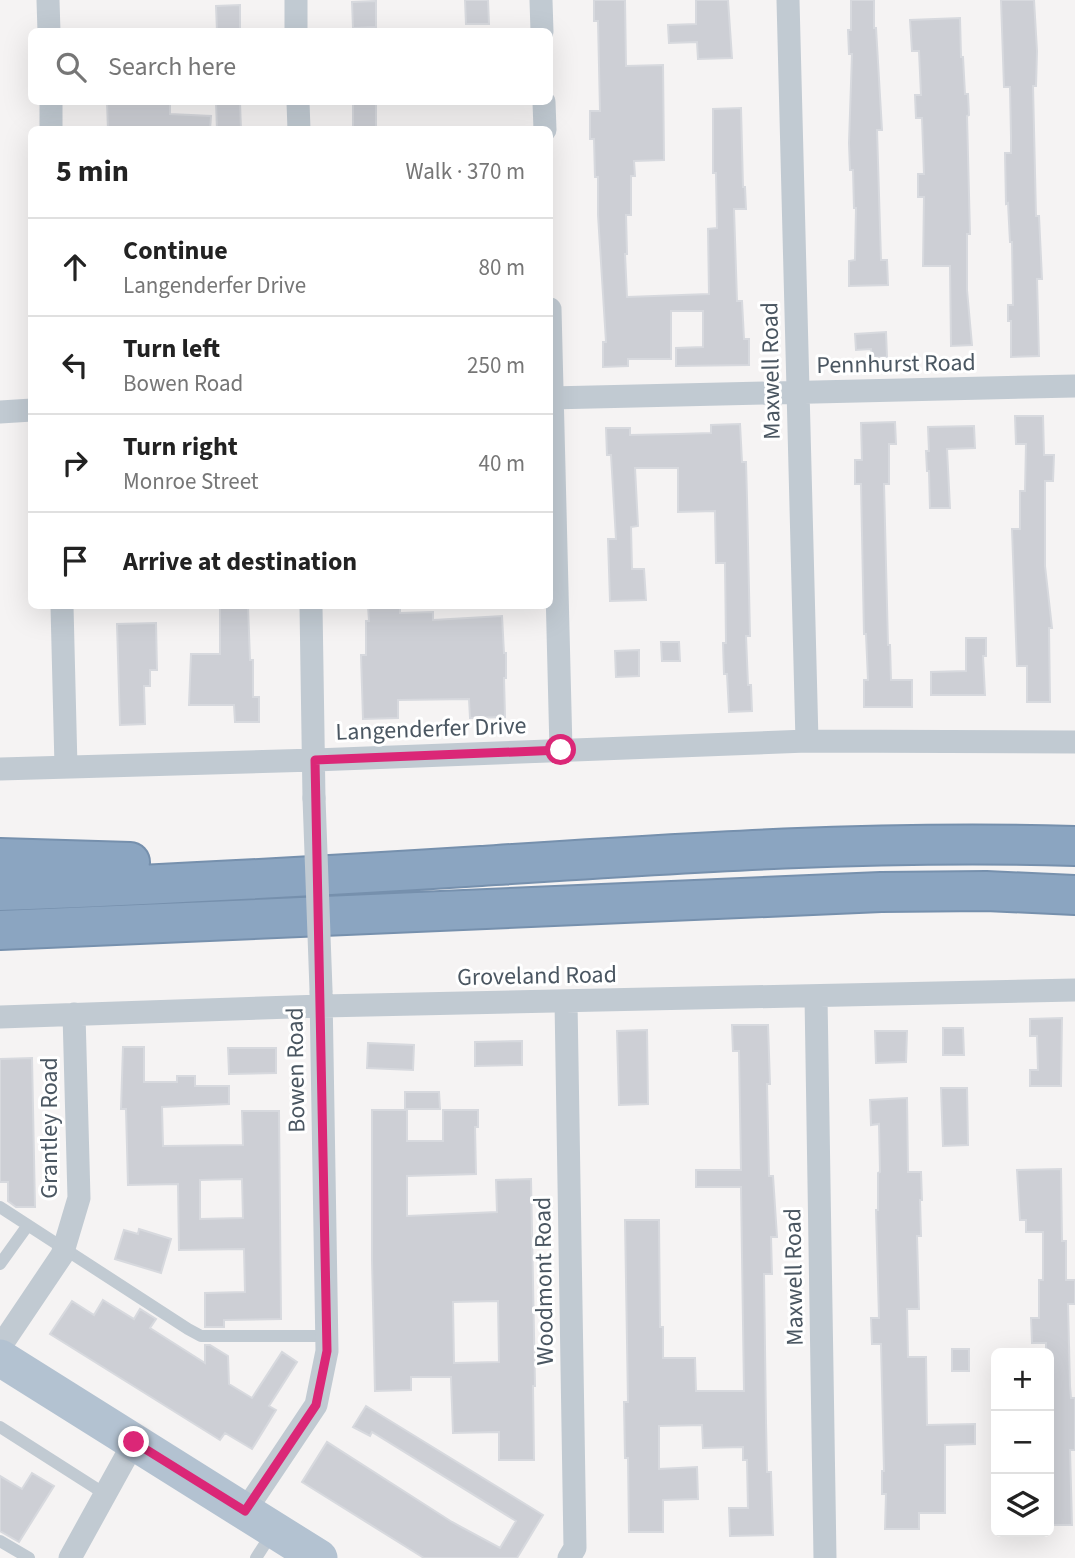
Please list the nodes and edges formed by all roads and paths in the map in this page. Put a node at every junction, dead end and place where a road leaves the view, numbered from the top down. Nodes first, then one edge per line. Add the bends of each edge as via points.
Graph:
1 (48, 0) edge
2 (296, 0) edge
3 (541, 0) edge
4 (788, 0) edge
5 (49, 28) edge
6 (296, 28) edge
7 (542, 28) edge
8 (51, 105) edge
9 (298, 105) edge
10 (544, 105) edge
11 (51, 126) edge
12 (299, 126) edge
13 (545, 126) edge
14 (1075, 386) edge
15 (798, 393) junction
16 (553, 398) edge
17 (28, 411) edge
18 (0, 412) edge
19 (553, 468) edge
20 (62, 609) edge
21 (311, 609) edge
22 (807, 741) junction
23 (1075, 742) edge
24 (561, 750) junction
25 (315, 760) junction
26 (66, 767) junction
27 (0, 769) edge
28 (1075, 846) edge
29 (730, 850) junction
30 (0, 858) edge
31 (0, 891) edge
32 (1075, 895) edge
33 (0, 932) edge
34 (1075, 990) edge
35 (816, 996) junction
36 (321, 998) junction
37 (565, 1001) junction
38 (74, 1014) junction
39 (0, 1017) edge
40 (0, 1208) edge
41 (28, 1225) junction
42 (64, 1248) junction
43 (0, 1264) edge
44 (327, 1336) junction
45 (0, 1347) edge
46 (0, 1358) edge
47 (0, 1427) edge
48 (134, 1442) junction
49 (106, 1494) junction
50 (258, 1533) edge
51 (0, 1541) edge
52 (29, 1558) edge
53 (70, 1558) edge
54 (319, 1558) edge
55 (569, 1558) edge
56 (825, 1558) edge

1 - 5 street
2 - 6 street
3 - 7 street
4 - 15 street, Maxwell Road
8 - 11 street
9 - 12 street
10 - 13 street
14 - 15 street, Pennhurst Road
15 - 16 street, Pennhurst Road
15 - 22 street, Maxwell Road
17 - 18 street
19 - 24 street
20 - 26 street
21 - 25 street, Bowen Road
22 - 23 street, Langenderfer Drive
22 - 24 street, Langenderfer Drive
24 - 25 street, Langenderfer Drive
25 - 26 street, Langenderfer Drive
25 - 36 street, Bowen Road, bridge
26 - 27 street, Langenderfer Drive
28 - 29 highway via 895,844
29 - 30 highway via 596,845 186,864
29 - 31 highway
32 - 33 highway via 881,892
34 - 35 street, Groveland Road
35 - 37 street, Groveland Road
35 - 56 street, Maxwell Road
36 - 37 street, Groveland Road
36 - 38 street, Groveland Road
36 - 44 street, Bowen Road
37 - 55 street, Woodmont Road via 575,1548
38 - 39 street, Groveland Road
38 - 42 street, Grantley Road via 79,1198
40 - 41 lane
41 - 42 lane
41 - 43 lane
42 - 44 lane via 201,1336
42 - 45 street, Grantley Road
44 - 50 street, Bowen Road via 316,1405
46 - 48 main road
47 - 49 lane
48 - 49 street
48 - 50 main road
49 - 53 street
50 - 54 main road
51 - 52 lane

